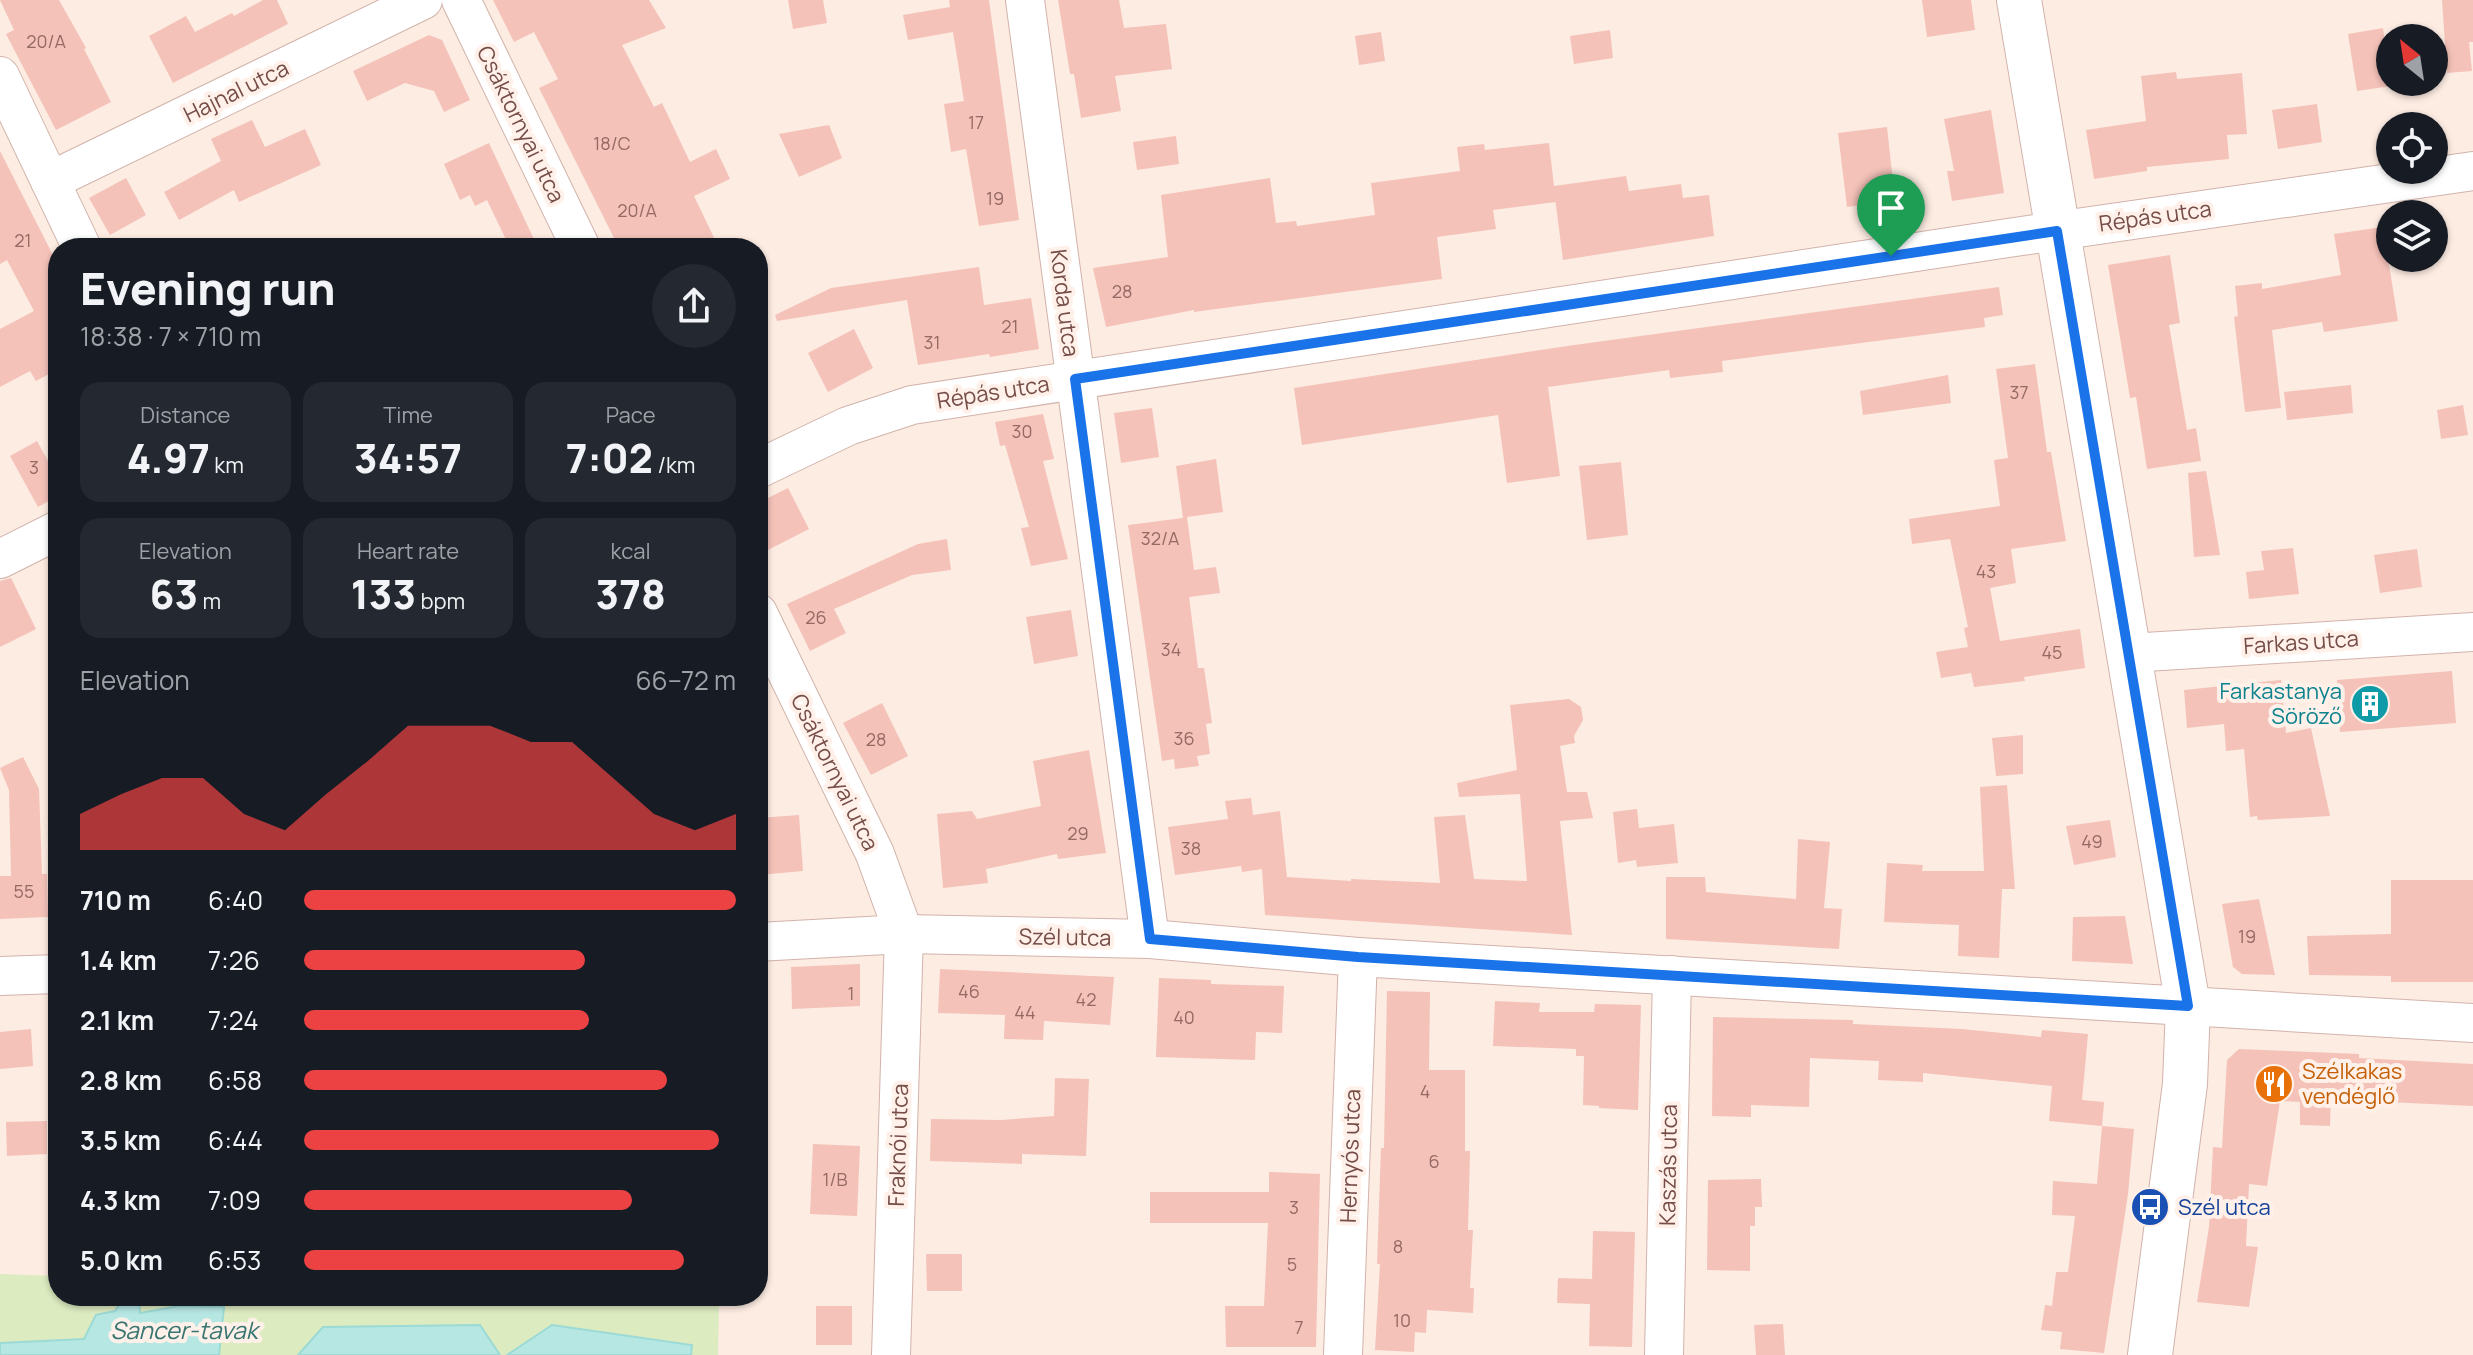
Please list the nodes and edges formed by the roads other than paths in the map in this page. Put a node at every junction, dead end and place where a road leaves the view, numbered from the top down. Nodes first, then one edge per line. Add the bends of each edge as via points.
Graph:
1 (423, 0) edge
2 (461, 0) edge
3 (1025, 0) edge
4 (2019, 0) edge
5 (0, 76) edge
6 (2473, 171) edge
7 (50, 181) junction
8 (2057, 231) junction
9 (77, 238) edge
10 (576, 238) edge
11 (1075, 379) junction
12 (768, 464) edge
13 (48, 535) edge
14 (0, 559) edge
15 (2473, 632) edge
16 (768, 634) edge
17 (2129, 653) junction
18 (904, 934) junction
19 (1150, 939) junction
20 (768, 941) edge
21 (1358, 957) junction
22 (48, 974) edge
23 (1672, 975) junction
24 (0, 976) edge
25 (2188, 1006) junction
26 (2473, 1023) edge
27 (891, 1355) edge
28 (1343, 1355) edge
29 (1664, 1355) edge
30 (2150, 1355) edge

1 - 7 street, Hajnal utca
2 - 10 street, Csáktornyai utca
3 - 11 street, Korda utca
4 - 8 street
5 - 7 street
6 - 8 street, Répás utca
7 - 9 street
8 - 11 street, Répás utca
8 - 17 street
11 - 12 street, Répás utca via 912,405 848,426
11 - 19 street, Korda utca
13 - 14 street
15 - 17 street, Farkas utca
16 - 18 street, Csáktornyai utca via 875,854
17 - 25 street
18 - 19 street, Szél utca
18 - 20 street, Szél utca
18 - 27 street, Fraknói utca
19 - 21 street, Szél utca
21 - 23 street, Szél utca
21 - 28 street, Hernyós utca
22 - 24 street
23 - 25 street, Szél utca
23 - 29 street, Kaszás utca
25 - 26 street, Szél utca
25 - 30 street via 2185,1084

